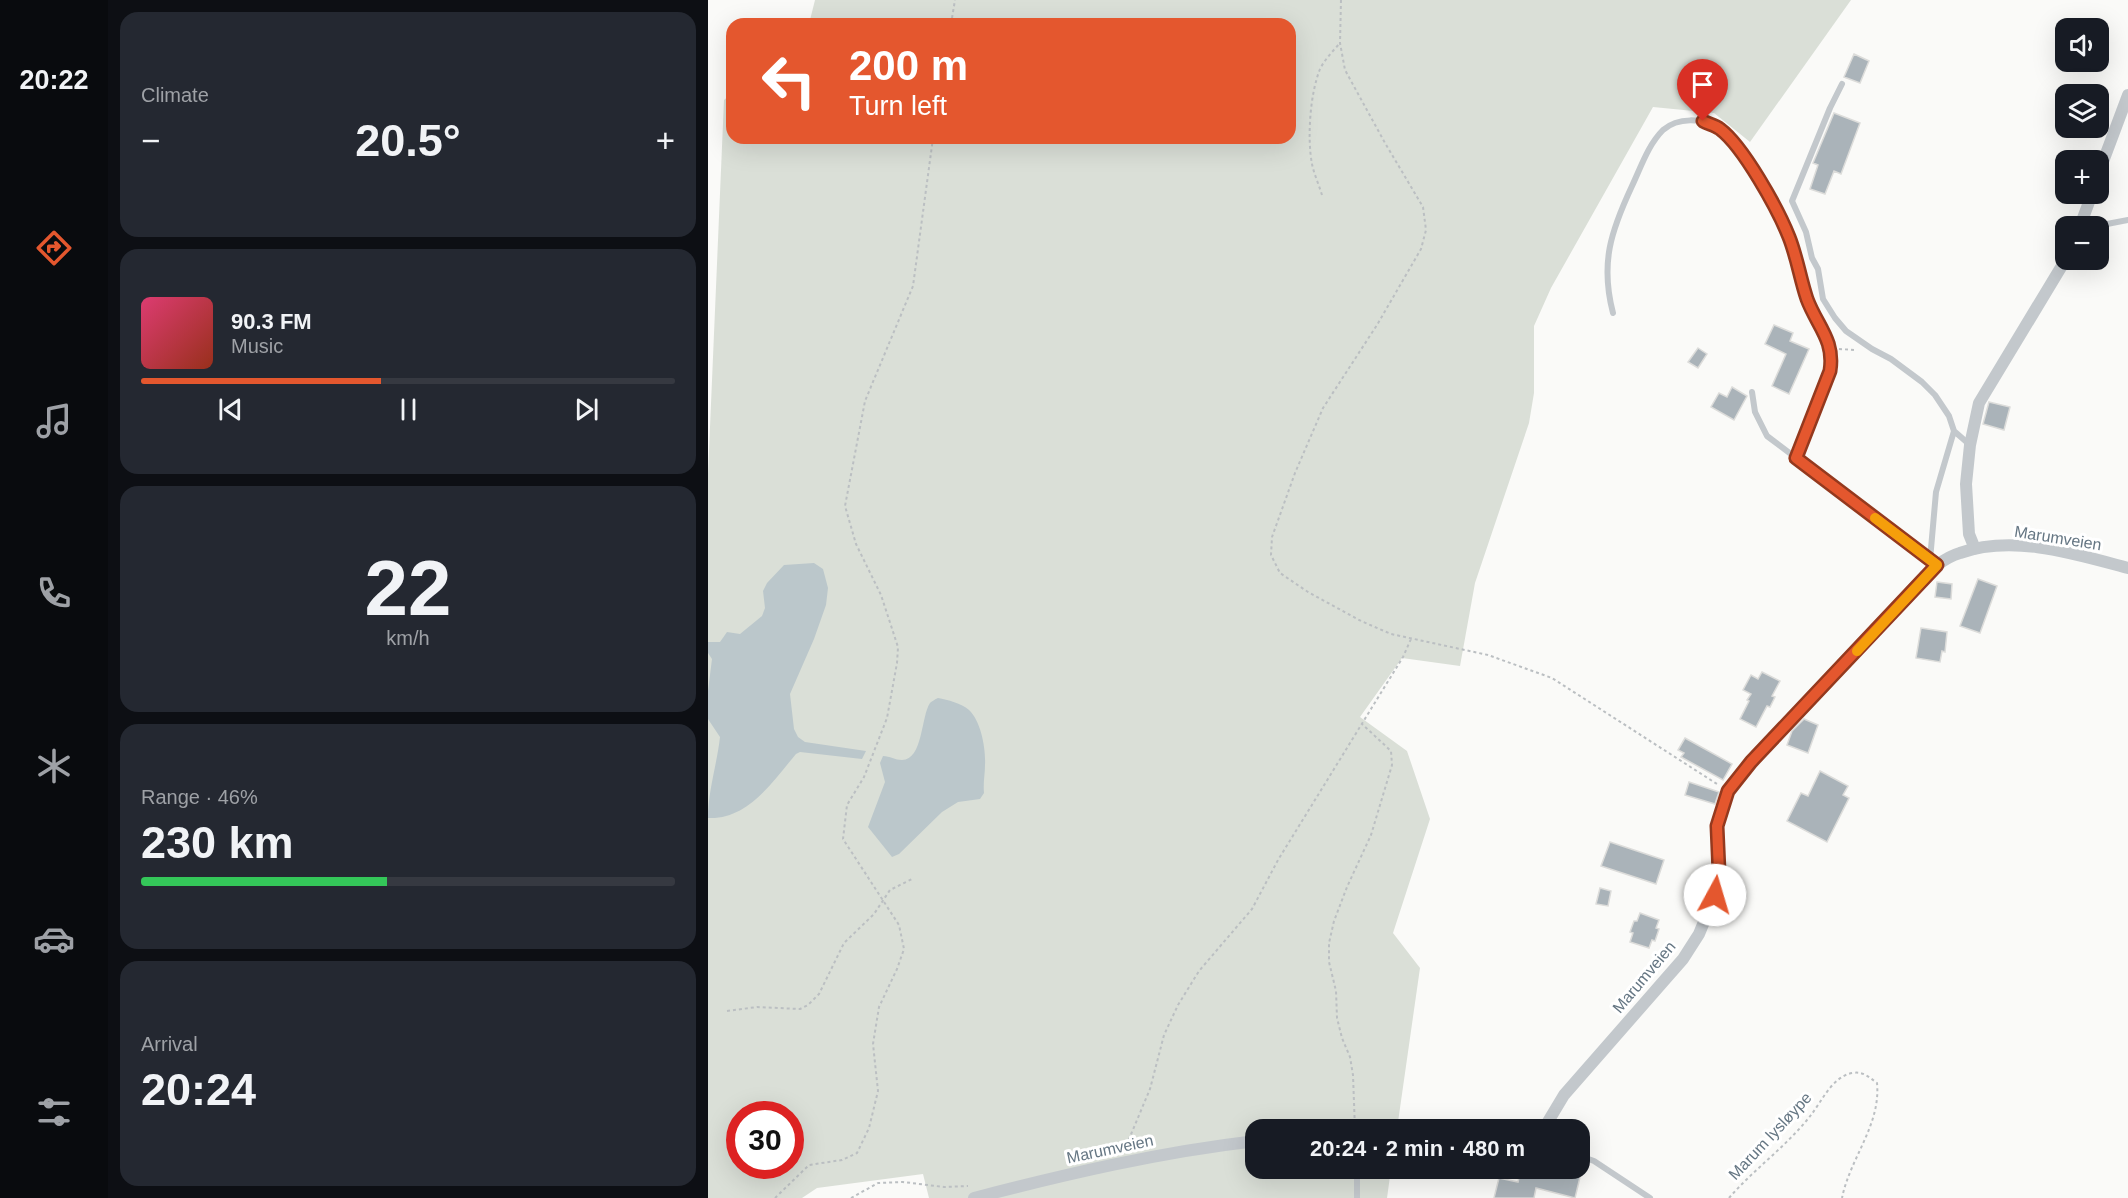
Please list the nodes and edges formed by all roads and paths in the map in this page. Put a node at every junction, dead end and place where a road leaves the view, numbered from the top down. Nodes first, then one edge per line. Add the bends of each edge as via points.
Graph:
1 (955, 0) edge
2 (1341, 0) edge
3 (952, 18) edge
4 (1340, 43) junction
5 (1842, 84) dead end
6 (2128, 95) edge
7 (932, 144) edge
8 (2108, 150) edge
9 (1322, 195) dead end
10 (2128, 220) edge
11 (2109, 224) edge
12 (2059, 270) edge
13 (1613, 313) dead end
14 (1831, 348) junction
15 (1872, 349) junction
16 (1752, 392) dead end
17 (1954, 431) junction
18 (1970, 445) junction
19 (1796, 458) junction
20 (1975, 549) junction
21 (1934, 562) junction
22 (2128, 568) edge
23 (1411, 639) junction
24 (1362, 724) junction
25 (1728, 791) junction
26 (912, 879) dead end
27 (883, 900) junction
28 (727, 1011) dead end
29 (1355, 1119) edge
30 (1550, 1119) edge
31 (1245, 1142) edge
32 (1590, 1160) edge
33 (1119, 1164) junction
34 (1357, 1179) edge
35 (976, 1192) edge
36 (775, 1198) edge
37 (851, 1198) edge
38 (1357, 1198) edge
39 (1650, 1198) edge
40 (1729, 1198) edge
41 (1842, 1198) edge

1 - 3 path
2 - 4 path
4 - 9 path via 1320,70 1311,118 1312,165
4 - 23 path via 1345,70 1423,207 1426,230 1416,258 1323,408 1272,537 1271,555 1281,573 1308,592 1360,621
5 - 15 lane via 1792,201 1818,269 1823,299 1846,331
6 - 8 street
7 - 27 path via 913,286 865,401 845,506 897,647 887,718 864,777 847,805 843,839
10 - 11 lane
12 - 18 street via 1979,403
13 - 14 lane via 1607,290 1609,248 1617,218 1649,149 1674,123 1703,121 1720,129 1743,155 1773,203 1790,238 1808,300
14 - 15 path
14 - 19 lane via 1830,371
15 - 17 lane via 1935,394
16 - 19 lane via 1755,412 1767,436
17 - 18 lane
17 - 21 lane via 1936,492
18 - 20 street via 1966,494 1969,534
19 - 21 lane
20 - 21 street, Marumveien
20 - 22 street, Marumveien via 1998,545 2046,549
21 - 25 street, Marumveien
23 - 24 path
23 - 25 path via 1488,655 1552,678
24 - 29 path via 1391,751 1392,765 1371,835 1344,895 1329,943 1337,1018 1353,1075
24 - 33 path via 1252,909 1199,971 1178,1005
25 - 30 street, Marumveien via 1717,826 1719,872 1715,895 1699,934 1683,959 1564,1095
26 - 27 path via 890,890
27 - 28 path via 844,943 819,994 808,1005 800,1009 757,1007
27 - 36 path via 899,925 904,949 879,1007 873,1044 878,1091 869,1128 857,1152 842,1160 809,1165
31 - 33 street, Marumveien
32 - 39 lane
33 - 35 street, Marumveien
34 - 38 lane
35 - 37 path via 903,1182 878,1183
40 - 41 path, Marum lysløype via 1810,1117 1835,1082 1851,1073 1866,1074 1877,1083 1878,1096 1870,1128

